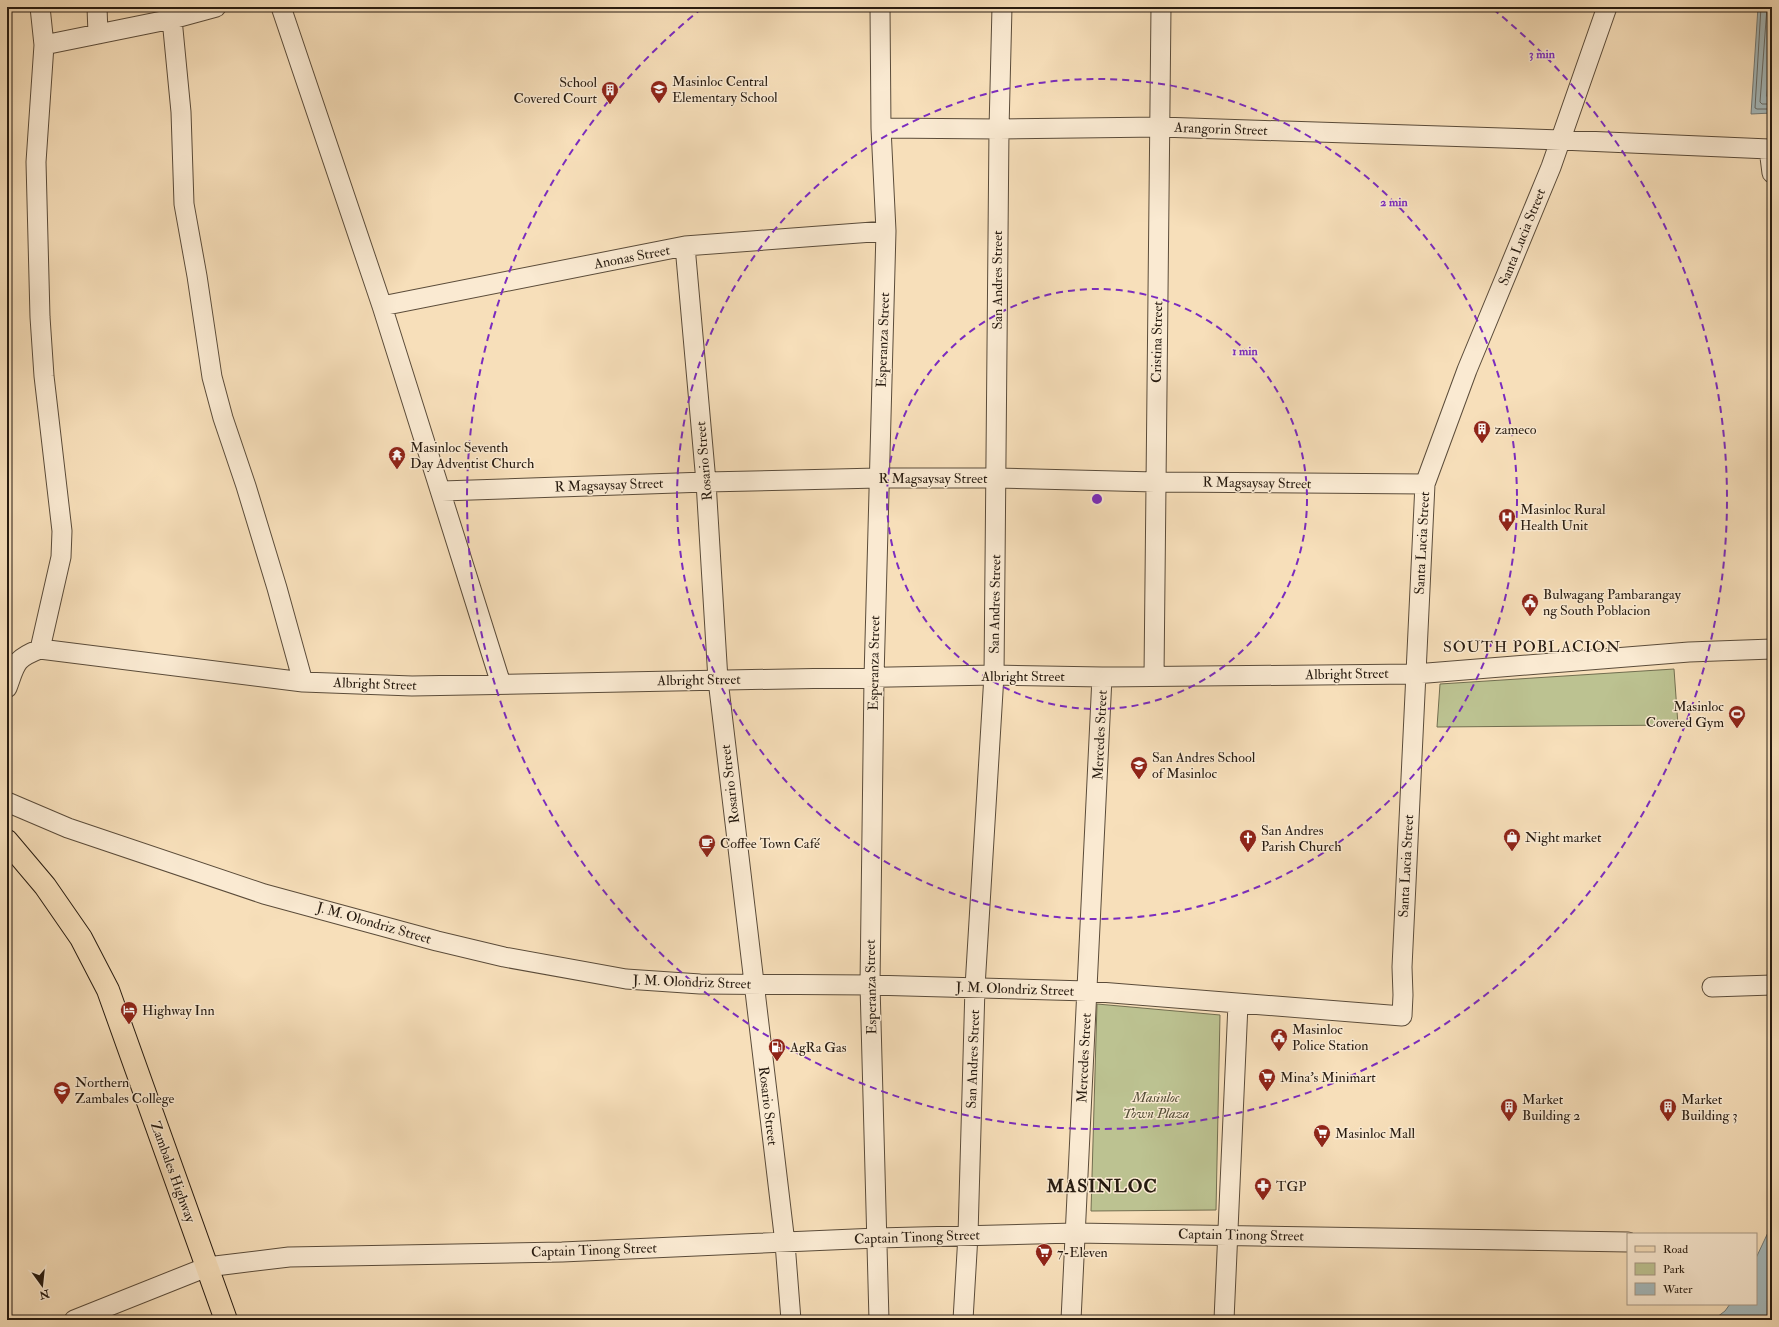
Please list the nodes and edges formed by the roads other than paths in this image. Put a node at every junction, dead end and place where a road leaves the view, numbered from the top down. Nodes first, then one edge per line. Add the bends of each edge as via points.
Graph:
1 (40, 7) edge
2 (97, 7) edge
3 (216, 7) edge
4 (281, 7) edge
5 (880, 7) edge
6 (1002, 7) edge
7 (1161, 7) edge
8 (1608, 7) edge
9 (172, 19) junction
10 (98, 34) junction
11 (44, 45) junction
12 (1160, 127) junction
13 (881, 128) junction
14 (998, 129) junction
15 (1561, 140) junction
16 (1772, 173) edge
17 (886, 231) junction
18 (686, 246) junction
19 (382, 306) junction
20 (878, 478) junction
21 (996, 478) junction
22 (706, 482) junction
23 (1155, 482) junction
24 (1425, 484) junction
25 (442, 492) junction
26 (40, 649) junction
27 (1772, 649) edge
28 (1415, 674) junction
29 (994, 675) junction
30 (1154, 676) junction
31 (1102, 677) junction
32 (874, 678) junction
33 (718, 680) junction
34 (303, 682) junction
35 (501, 684) junction
36 (7, 688) edge
37 (7, 802) edge
38 (7, 841) edge
39 (753, 984) junction
40 (870, 985) junction
41 (1772, 985) edge
42 (975, 987) junction
43 (1712, 987) dead end
44 (1087, 991) junction
45 (1238, 1004) junction
46 (1402, 1016) joint
47 (1075, 1233) junction
48 (968, 1235) junction
49 (1227, 1235) junction
50 (877, 1238) junction
51 (1627, 1242) edge
52 (785, 1243) junction
53 (207, 1267) junction
54 (74, 1320) edge
55 (226, 1320) edge
56 (791, 1320) edge
57 (879, 1320) edge
58 (963, 1320) edge
59 (1071, 1320) edge
60 (1224, 1320) edge

1 - 11 street
2 - 10 street
3 - 9 street
4 - 19 street
5 - 13 street, Esperanza Street
6 - 14 street, San Andres Street
7 - 12 street, Cristina Street
8 - 15 street, Santa Lucia Street
9 - 10 street
9 - 34 street via 181,112 184,204 198,276 212,377
10 - 11 street
11 - 26 street via 36,162 37,256 44,376 62,532 61,557
12 - 14 street, Arangorin Street
12 - 15 street, Arangorin Street
12 - 23 street, Cristina Street
13 - 14 street, Arangorin Street
13 - 17 street, Esperanza Street
14 - 21 street, San Andres Street
15 - 16 street, Arangorin Street via 1769,149
15 - 24 street, Santa Lucia Street via 1467,370
17 - 18 street, Anonas Street
17 - 20 street, Esperanza Street
18 - 19 street, Anonas Street
18 - 22 street, Rosario Street
19 - 25 street
20 - 21 street, R Magsaysay Street
20 - 22 street, R Magsaysay Street
20 - 32 street, Esperanza Street
21 - 23 street, R Magsaysay Street
21 - 29 street, San Andres Street
22 - 25 street, R Magsaysay Street
22 - 33 street, Rosario Street
23 - 24 street, R Magsaysay Street
23 - 30 street, Cristina Street
24 - 28 street, Santa Lucia Street
25 - 35 street
26 - 34 street, Albright Street
26 - 36 street via 24,655 16,664
27 - 28 street, Albright Street via 1689,652
28 - 30 street, Albright Street
28 - 46 street, Santa Lucia Street
29 - 31 street, Albright Street
29 - 32 street, Albright Street
29 - 42 street, San Andres Street
30 - 31 street, Albright Street
31 - 44 street, Mercedes Street
32 - 33 street, Albright Street
32 - 40 street, Esperanza Street
33 - 35 street, Albright Street
33 - 39 street, Rosario Street
34 - 35 street, Albright Street via 412,686
37 - 39 street, J. M. Olondriz Street via 68,828 264,894 504,958 626,979 700,984
38 - 53 main road, Zambales Highway via 45,886 77,932 108,990
39 - 40 street, J. M. Olondriz Street
39 - 52 street, Rosario Street
40 - 42 street, J. M. Olondriz Street
40 - 50 street, Esperanza Street
41 - 43 street
42 - 44 street, J. M. Olondriz Street
42 - 48 street, San Andres Street
44 - 45 street, J. M. Olondriz Street
44 - 47 street, Mercedes Street
45 - 46 street, J. M. Olondriz Street
45 - 49 street
47 - 48 street, Captain Tinong Street
47 - 49 street, Captain Tinong Street
47 - 59 street, Mercedes Street
48 - 50 street, Captain Tinong Street
48 - 58 street, San Andres Street
49 - 51 street, Captain Tinong Street
49 - 60 street
50 - 52 street, Captain Tinong Street
50 - 57 street, Esperanza Street
52 - 53 street, Captain Tinong Street via 562,1252 289,1257
52 - 56 street, Rosario Street
53 - 54 street, Captain Tinong Street
53 - 55 main road, Zambales Highway

